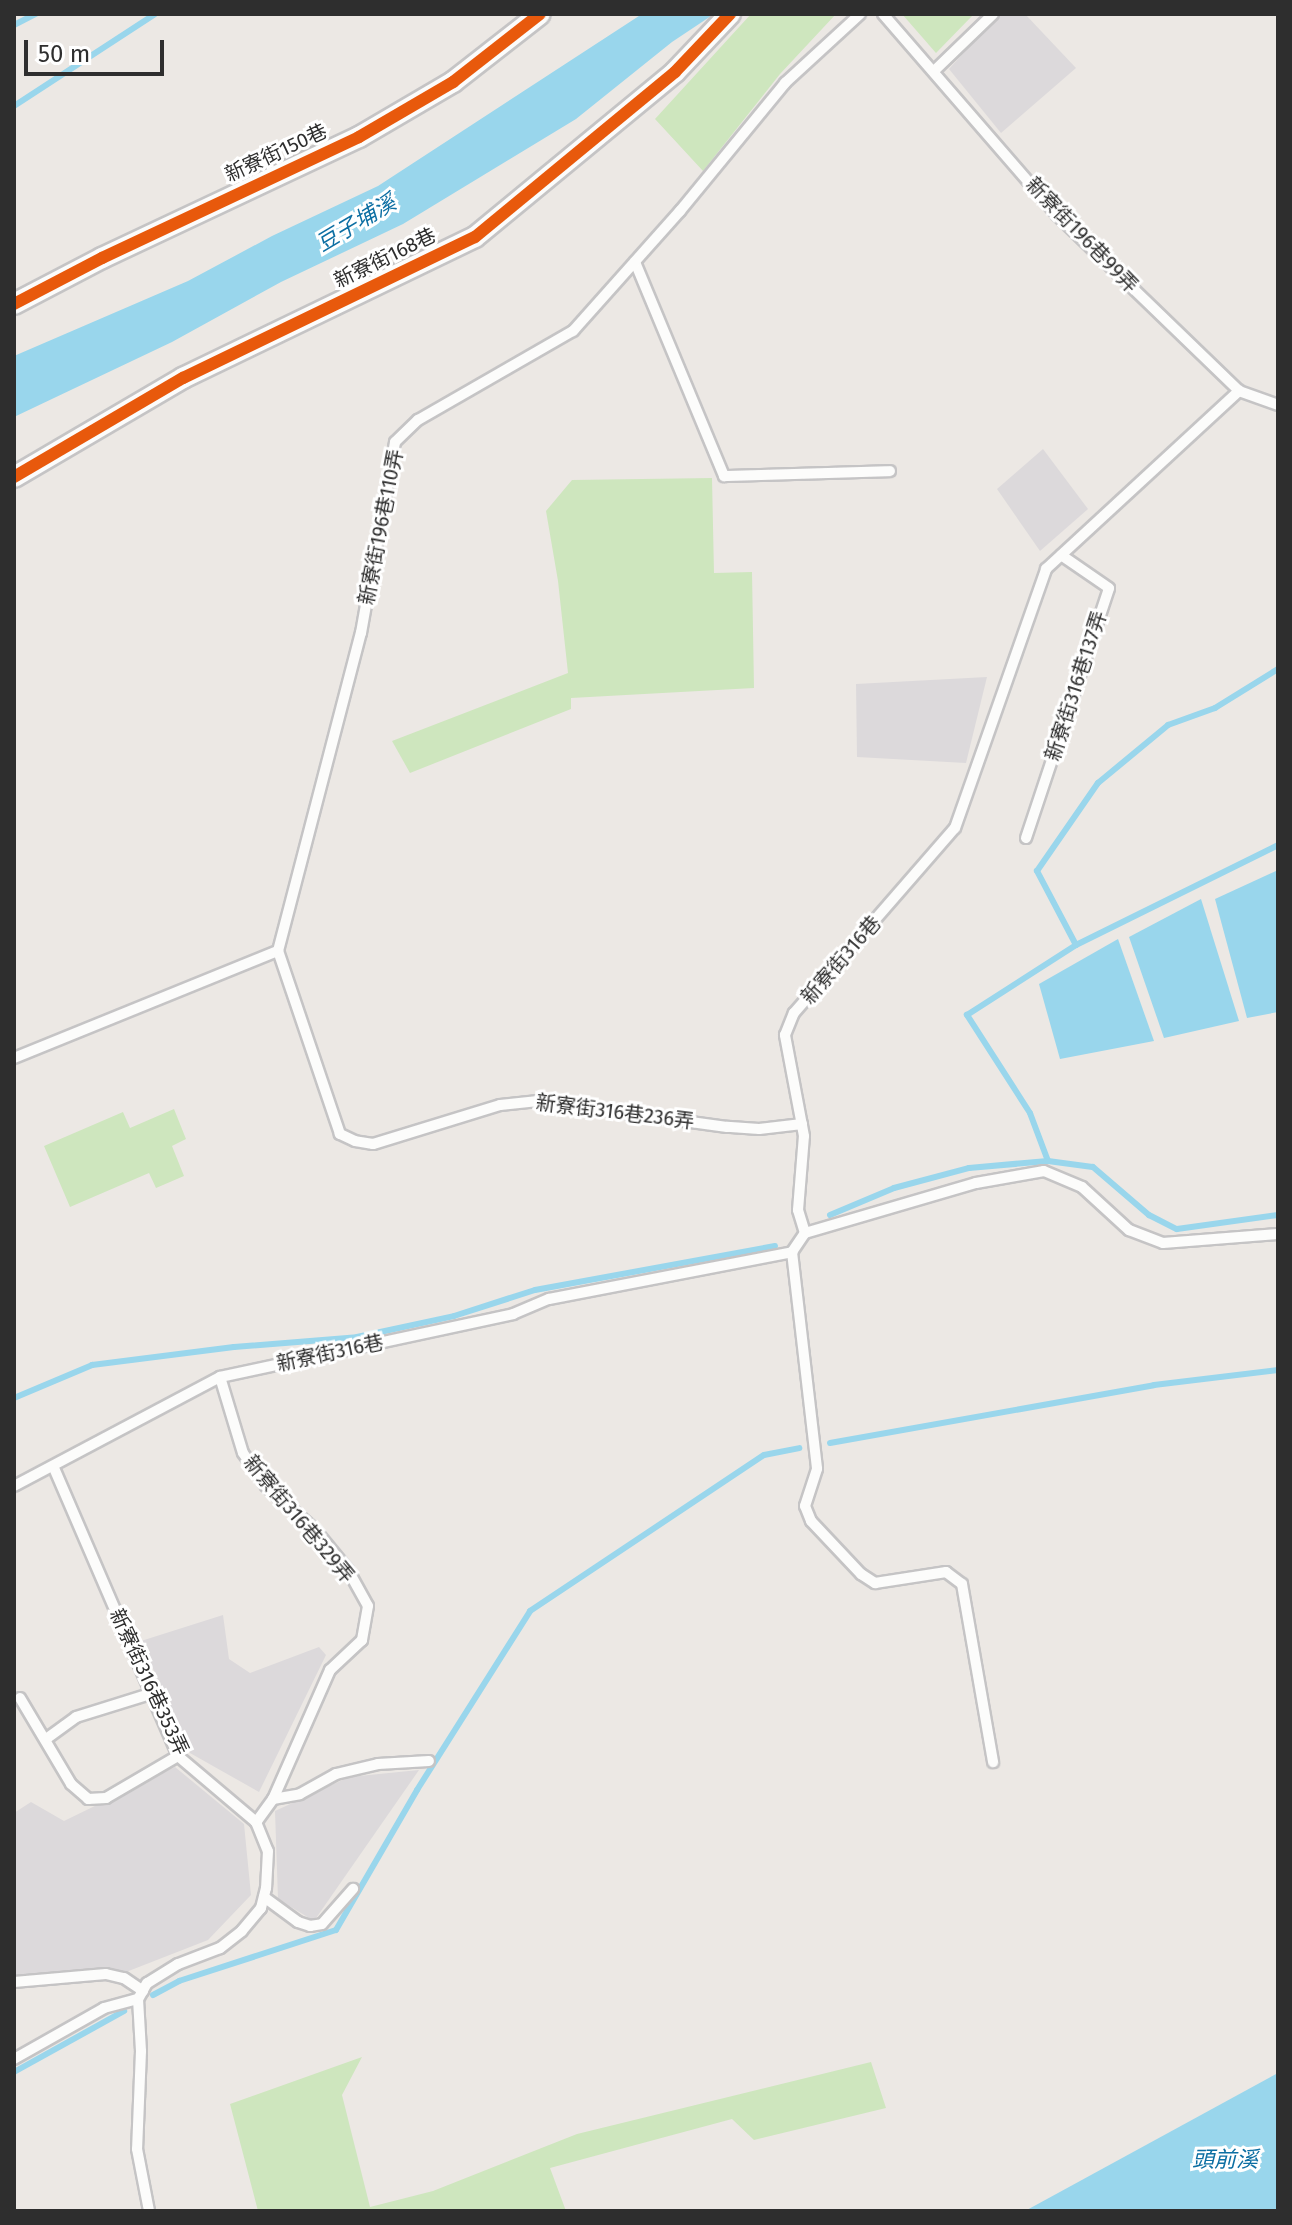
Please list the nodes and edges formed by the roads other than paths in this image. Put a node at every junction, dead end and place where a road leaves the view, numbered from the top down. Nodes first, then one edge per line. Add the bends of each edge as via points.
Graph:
1 (540, 14) edge
2 (730, 14) edge
3 (860, 14) edge
4 (883, 14) edge
5 (993, 14) edge
6 (934, 71) junction
7 (635, 262) junction
8 (14, 304) edge
9 (1239, 391) junction
10 (1278, 405) edge
11 (890, 471) dead end
12 (14, 477) edge
13 (1061, 555) junction
14 (1026, 838) dead end
15 (278, 951) junction
16 (14, 1058) edge
17 (802, 1124) junction
18 (805, 1233) junction
19 (1278, 1234) edge
20 (792, 1252) junction
21 (220, 1377) junction
22 (54, 1468) junction
23 (14, 1486) edge
24 (150, 1694) junction
25 (20, 1698) dead end
26 (46, 1739) junction
27 (178, 1756) junction
28 (429, 1761) dead end
29 (993, 1762) dead end
30 (273, 1799) junction
31 (256, 1822) junction
32 (353, 1889) dead end
33 (264, 1897) junction
34 (14, 1982) edge
35 (140, 1995) junction
36 (14, 2059) edge
37 (149, 2211) edge

1 - 8 street, 新寮街150巷 via 453,82 359,137
2 - 12 street, 新寮街168巷 via 675,72 475,237 183,378
3 - 7 lane, 新寮街196巷110弄 via 785,83
4 - 6 lane, 新寮街196巷99弄
5 - 6 lane
6 - 9 lane, 新寮街196巷99弄 via 1057,215
7 - 11 lane via 724,476
7 - 15 lane, 新寮街196巷110弄 via 573,331 418,420 395,442 361,633
9 - 10 lane
9 - 13 lane, 新寮街316巷
13 - 14 lane, 新寮街316巷137弄 via 1109,588
13 - 17 lane, 新寮街316巷 via 1046,569 955,828 794,1013 785,1035
15 - 16 lane
15 - 17 lane, 新寮街316巷236弄 via 340,1134 373,1144 500,1105 538,1101 727,1127
17 - 18 lane, 新寮街316巷 via 798,1210
18 - 19 lane via 976,1183 1044,1171 1082,1187 1129,1230 1163,1243
18 - 20 lane
20 - 21 lane, 新寮街316巷 via 549,1299 513,1314
20 - 29 lane via 817,1469 805,1506 811,1521 875,1583 946,1572 962,1584
21 - 22 lane, 新寮街316巷
21 - 30 lane, 新寮街316巷329弄 via 243,1453 266,1486 315,1530 348,1570 368,1606 362,1640 330,1670
22 - 23 lane, 新寮街316巷
22 - 24 lane, 新寮街316巷353弄
24 - 26 lane via 76,1717
24 - 27 lane, 新寮街316巷353弄
25 - 26 lane
26 - 27 lane via 71,1784 88,1799 106,1798
27 - 31 lane, 新寮街316巷353弄
28 - 30 lane via 378,1764 336,1774 300,1794
30 - 31 lane, 新寮街316巷329弄
31 - 33 lane via 268,1851
32 - 33 lane via 322,1924 310,1926
33 - 35 lane via 242,1931 220,1948 147,1983
34 - 35 lane via 106,1974 124,1978
35 - 36 lane via 104,2008
35 - 37 lane via 137,2149

